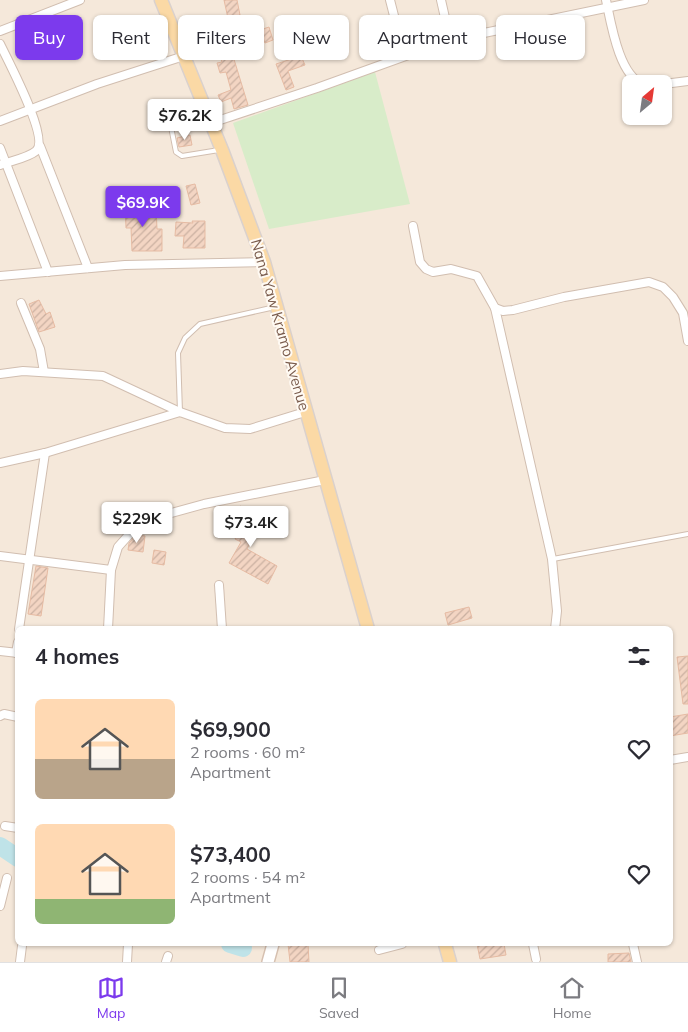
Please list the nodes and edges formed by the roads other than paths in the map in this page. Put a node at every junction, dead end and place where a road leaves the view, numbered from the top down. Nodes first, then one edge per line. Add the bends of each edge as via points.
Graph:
1 (80, 0) edge
2 (161, 0) edge
3 (390, 0) edge
4 (441, 0) edge
5 (644, 0) edge
6 (606, 4) edge
7 (394, 15) edge
8 (444, 15) edge
9 (0, 31) edge
10 (486, 32) edge
11 (178, 41) edge
12 (0, 44) edge
13 (178, 58) edge
14 (186, 60) edge
15 (391, 60) edge
16 (630, 75) edge
17 (688, 81) edge
18 (672, 83) edge
19 (30, 109) junction
20 (209, 118) junction
21 (0, 122) edge
22 (40, 146) junction
23 (0, 148) edge
24 (222, 150) junction
25 (3, 163) edge
26 (413, 226) dead end
27 (264, 262) junction
28 (88, 268) junction
29 (48, 272) junction
30 (0, 276) edge
31 (21, 303) dead end
32 (276, 306) junction
33 (495, 308) junction
34 (688, 341) edge
35 (44, 372) junction
36 (0, 374) edge
37 (180, 412) junction
38 (305, 412) junction
39 (45, 453) junction
40 (0, 463) edge
41 (325, 480) junction
42 (688, 534) edge
43 (0, 556) edge
44 (29, 558) junction
45 (552, 560) junction
46 (111, 570) junction
47 (219, 586) dead end
48 (19, 626) edge
49 (108, 626) edge
50 (222, 626) edge
51 (367, 626) edge
52 (555, 626) edge
53 (0, 651) edge
54 (15, 653) edge
55 (0, 716) edge
56 (15, 716) edge
57 (688, 757) edge
58 (673, 760) edge
59 (5, 826) dead end
60 (15, 828) edge
61 (7, 878) dead end
62 (0, 906) edge
63 (22, 946) dead end
64 (128, 946) edge
65 (272, 946) edge
66 (394, 946) edge
67 (446, 946) edge
68 (533, 946) edge
69 (633, 946) edge
70 (379, 950) dead end
71 (536, 959) dead end
72 (20, 962) edge
73 (127, 962) edge
74 (268, 962) edge
75 (450, 962) edge
76 (637, 962) edge

1 - 9 street
2 - 11 main road, Nana Yaw Kramo Avenue
3 - 7 street
4 - 8 street
5 - 6 street
6 - 10 street
6 - 16 street
12 - 19 street
13 - 19 street
14 - 20 main road, Nana Yaw Kramo Avenue
15 - 20 street via 317,88
17 - 18 street
19 - 21 street
19 - 22 street via 41,140
20 - 24 main road, Nana Yaw Kramo Avenue
20 - 24 lane via 175,123 171,127 176,152 182,156
22 - 25 street via 36,152
22 - 28 street
23 - 25 street
24 - 27 main road, Nana Yaw Kramo Avenue
25 - 29 street
26 - 33 street via 420,262 426,269 433,272 451,269 477,276
27 - 28 street via 125,264
27 - 32 main road, Nana Yaw Kramo Avenue
28 - 29 street
29 - 30 street
31 - 35 street via 40,349
32 - 37 lane via 200,324 184,338 178,353
32 - 38 main road, Nana Yaw Kramo Avenue
33 - 34 street via 513,310 649,282 663,287 673,296 684,313
33 - 45 street
35 - 36 street
35 - 37 street via 103,376
37 - 38 street via 224,428 250,429
37 - 39 street
38 - 41 main road, Nana Yaw Kramo Avenue
39 - 40 street
39 - 44 street
41 - 46 street via 204,504 157,517 134,528 118,548
41 - 51 main road, Nana Yaw Kramo Avenue
42 - 45 lane
43 - 44 street
44 - 46 street
44 - 48 street
45 - 52 street
46 - 49 street
47 - 50 street
53 - 54 street
55 - 56 street
57 - 58 street
59 - 60 street
61 - 62 street
63 - 72 street
64 - 73 street
65 - 74 street
66 - 70 street
67 - 75 main road
68 - 71 street
69 - 76 street

